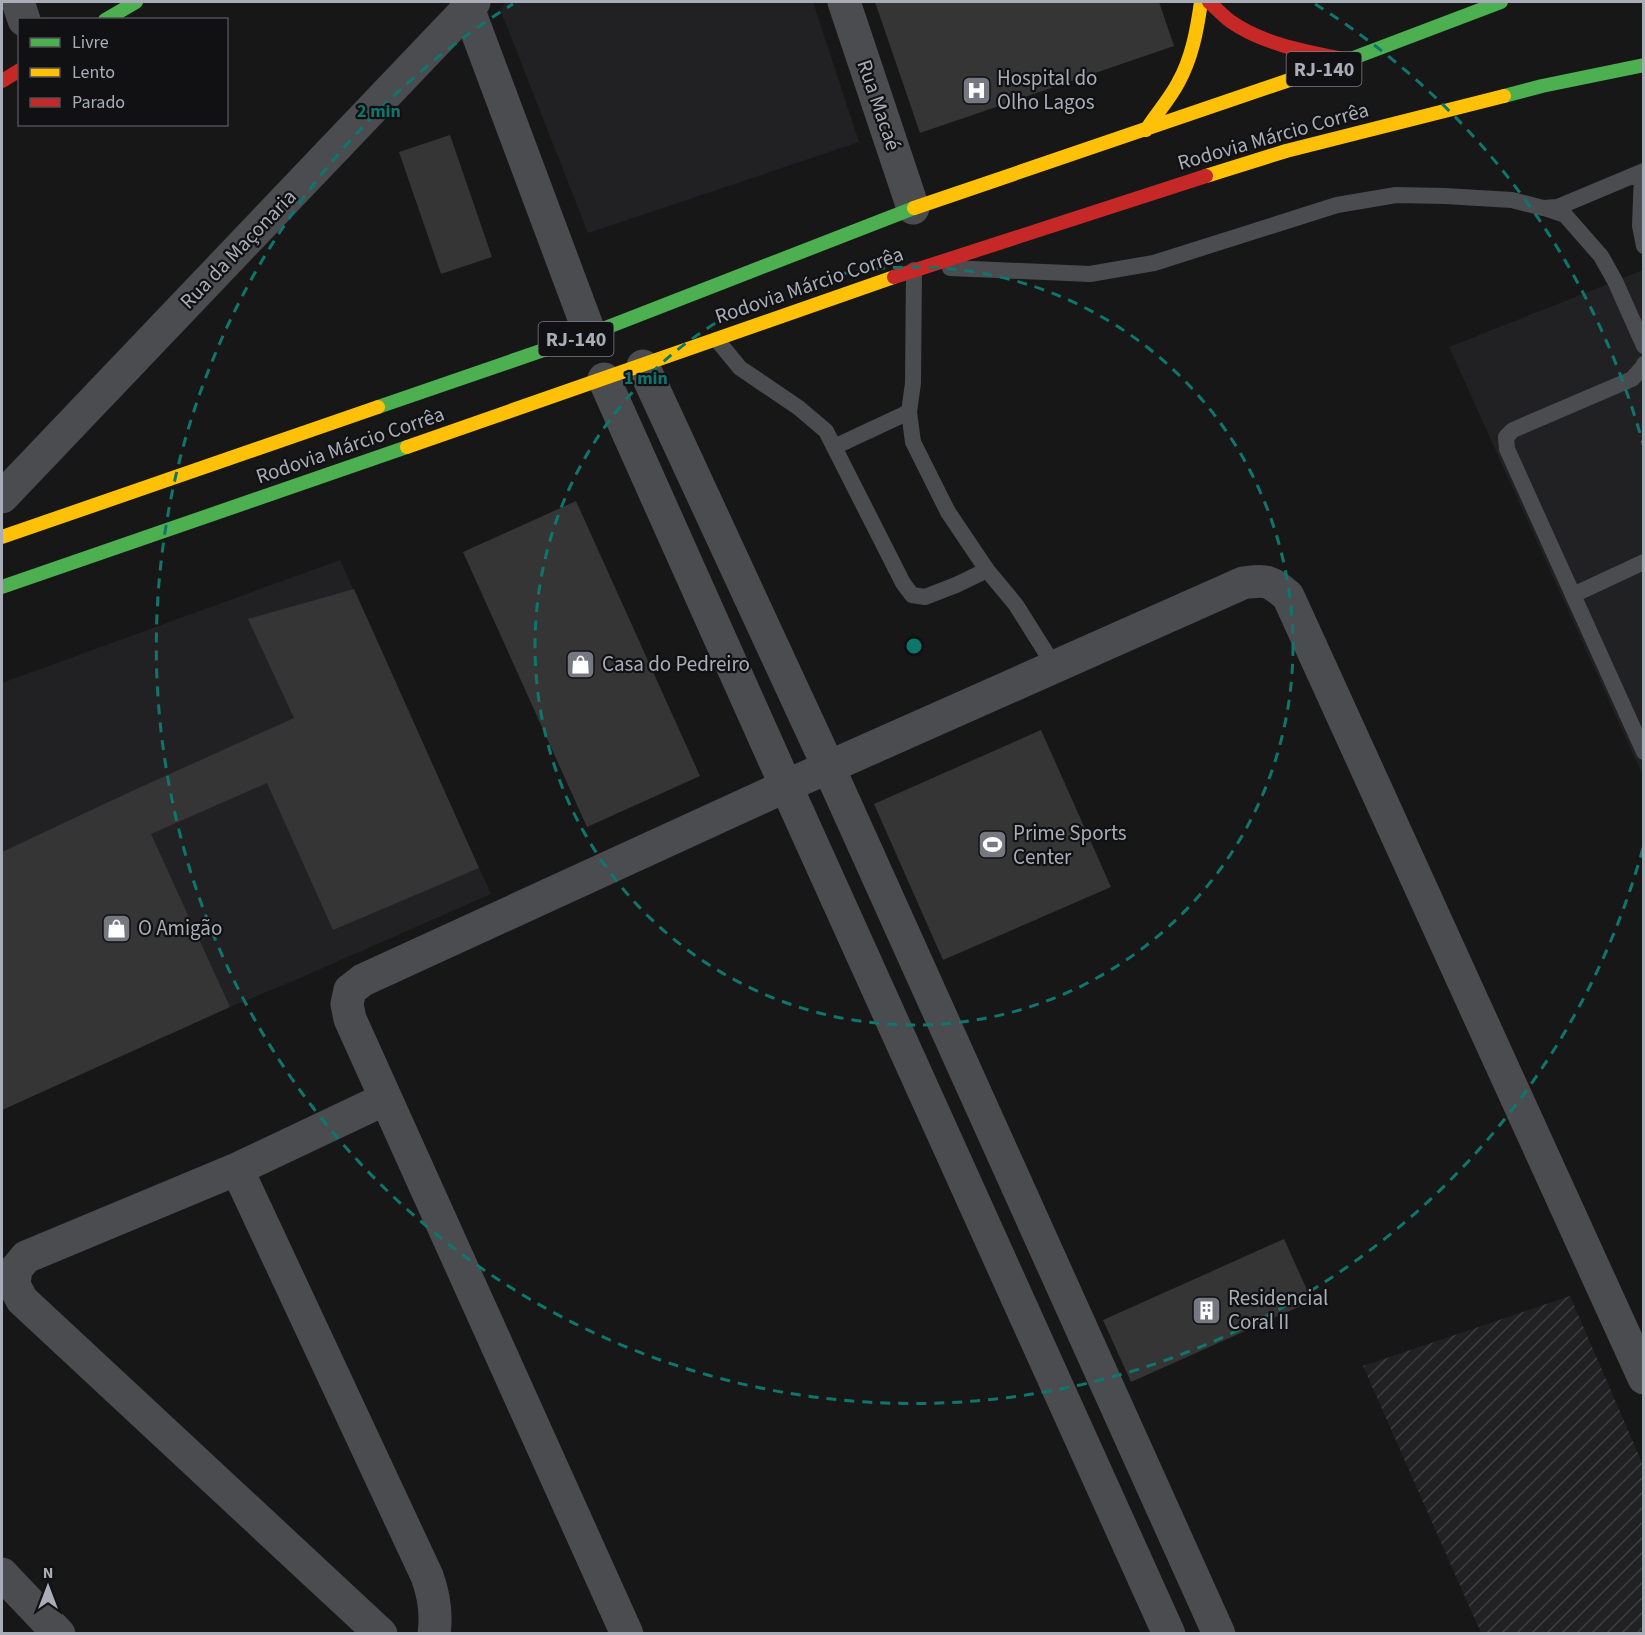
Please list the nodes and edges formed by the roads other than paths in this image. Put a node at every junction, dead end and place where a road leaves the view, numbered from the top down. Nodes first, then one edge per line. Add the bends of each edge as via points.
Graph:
1 (18, 2) edge
2 (136, 2) edge
3 (844, 2) edge
4 (1201, 2) edge
5 (1209, 2) edge
6 (1501, 2) edge
7 (471, 5) edge
8 (23, 18) edge
9 (108, 18) edge
10 (1348, 60) junction
11 (1644, 65) edge
12 (18, 71) edge
13 (2, 81) edge
14 (1146, 130) junction
15 (1643, 171) edge
16 (913, 208) junction
17 (1543, 208) junction
18 (1644, 246) edge
19 (920, 268) junction
20 (590, 334) junction
21 (717, 340) junction
22 (1644, 346) edge
23 (1644, 364) edge
24 (643, 366) junction
25 (604, 379) junction
26 (909, 412) junction
27 (834, 447) junction
28 (2, 497) edge
29 (2, 537) edge
30 (1644, 562) edge
31 (987, 570) junction
32 (2, 587) edge
33 (1573, 595) junction
34 (1055, 668) junction
35 (1644, 752) edge
36 (829, 768) junction
37 (786, 786) junction
38 (385, 1099) junction
39 (237, 1168) junction
40 (1644, 1378) edge
41 (2, 1574) edge
42 (59, 1634) edge
43 (381, 1634) edge
44 (434, 1634) edge
45 (627, 1634) edge
46 (1169, 1634) edge
47 (1219, 1634) edge

1 - 8 street
2 - 9 main road
3 - 16 street, Rua Macaé
4 - 14 main road via 1199,22 1178,84
5 - 10 main road via 1229,20 1258,37
6 - 10 main road, Rodovia Márcio Corrêa / RJ-140
7 - 20 street
7 - 28 street, Rua da Maçonaria
10 - 14 main road, Rodovia Márcio Corrêa / RJ-140
11 - 19 main road, Rodovia Márcio Corrêa / RJ-140 via 1542,86 1287,151
12 - 13 main road
14 - 16 main road, Rodovia Márcio Corrêa / RJ-140
15 - 17 lane via 1558,207
15 - 18 lane via 1640,226
16 - 20 main road, Rodovia Márcio Corrêa / RJ-140
17 - 19 lane via 1512,200 1396,195 1337,205 1154,263 1090,274
17 - 22 lane via 1565,214 1601,256
19 - 21 main road, Rodovia Márcio Corrêa / RJ-140
19 - 26 lane
20 - 29 main road, Rodovia Márcio Corrêa / RJ-140
21 - 24 main road, Rodovia Márcio Corrêa / RJ-140
21 - 27 lane via 740,368 826,431
23 - 33 lane via 1632,379 1513,430 1506,437 1507,449
24 - 25 main road, Rodovia Márcio Corrêa / RJ-140
24 - 36 street
25 - 32 main road, Rodovia Márcio Corrêa / RJ-140
25 - 37 street
26 - 27 lane
26 - 31 lane via 913,442 948,512
27 - 31 lane via 912,595 926,597
30 - 33 lane
31 - 34 lane via 1020,610
33 - 35 lane
34 - 36 street
34 - 40 street via 1243,582 1262,580 1288,596
36 - 37 street
36 - 47 street
37 - 38 street via 363,980 350,990 350,1019
37 - 46 street
38 - 39 street
38 - 45 street
39 - 43 street via 26,1257 16,1269 14,1286 22,1300
39 - 44 street via 428,1576 434,1597
41 - 42 street

